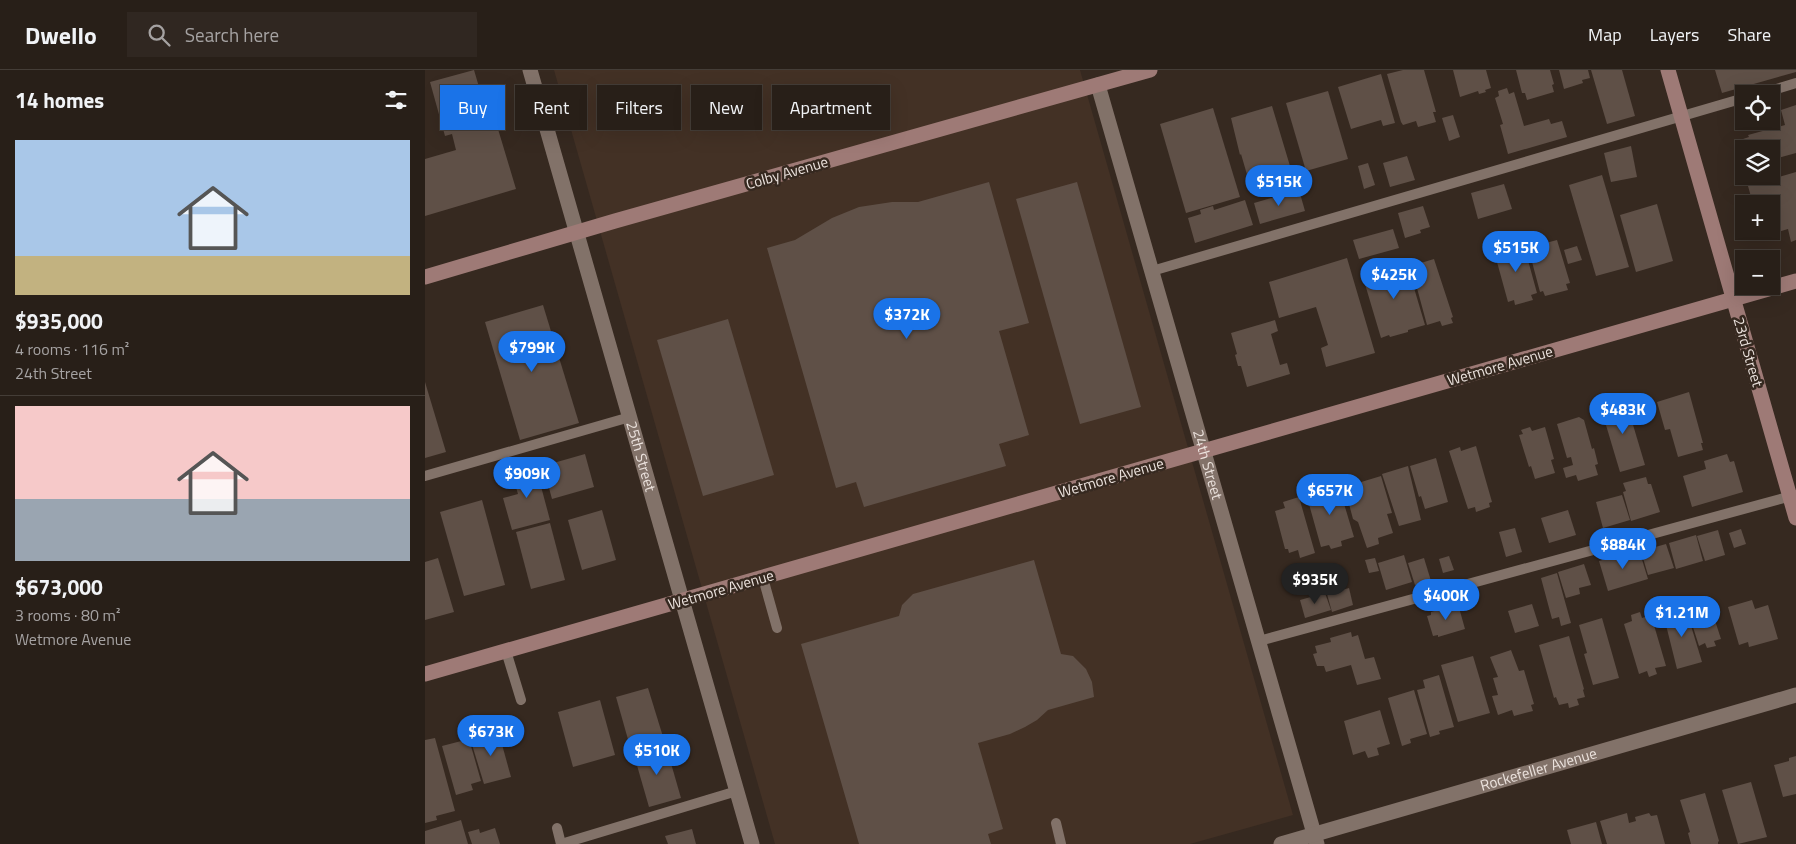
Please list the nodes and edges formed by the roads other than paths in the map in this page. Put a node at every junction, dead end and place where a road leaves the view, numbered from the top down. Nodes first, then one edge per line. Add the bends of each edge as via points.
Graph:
1 (530, 70) edge
2 (1150, 70) edge
3 (1668, 70) edge
4 (1796, 83) edge
5 (1098, 85) junction
6 (1780, 88) edge
7 (1735, 101) edge
8 (1681, 116) junction
9 (577, 232) junction
10 (1152, 271) junction
11 (425, 277) edge
12 (1796, 281) edge
13 (1732, 299) junction
14 (630, 416) junction
15 (1203, 452) junction
16 (425, 476) edge
17 (1793, 496) edge
18 (1796, 518) edge
19 (763, 578) junction
20 (682, 601) junction
21 (777, 628) dead end
22 (1259, 641) junction
23 (505, 651) junction
24 (425, 674) edge
25 (1796, 695) edge
26 (521, 700) dead end
27 (737, 791) junction
28 (1056, 823) dead end
29 (557, 828) dead end
30 (1316, 839) edge
31 (561, 844) edge
32 (752, 844) edge
33 (1061, 844) edge
34 (1281, 844) edge

1 - 9 street, 25th Street
2 - 5 street, Colby Avenue
3 - 8 street, 23rd Street
4 - 6 lane
5 - 9 street, Colby Avenue
5 - 10 street, 24th Street
7 - 8 lane
8 - 10 lane
8 - 13 street, 23rd Street
9 - 11 street, Colby Avenue
9 - 14 street, 25th Street
10 - 15 street, 24th Street
12 - 13 street, Wetmore Avenue
13 - 15 street, Wetmore Avenue
13 - 17 street, 23rd Street
14 - 16 lane via 478,455
14 - 20 street, 25th Street
15 - 19 street, Wetmore Avenue
15 - 22 street, 24th Street
17 - 18 street, 23rd Street
17 - 22 lane
19 - 20 street, Wetmore Avenue
19 - 21 lane
20 - 23 street, Wetmore Avenue
20 - 27 street, 25th Street
22 - 30 street, 24th Street
23 - 24 street, Wetmore Avenue
23 - 26 lane
25 - 30 street, Rockefeller Avenue
27 - 31 lane
27 - 32 street, 25th Street
28 - 33 lane
29 - 31 lane
30 - 34 street, Rockefeller Avenue

